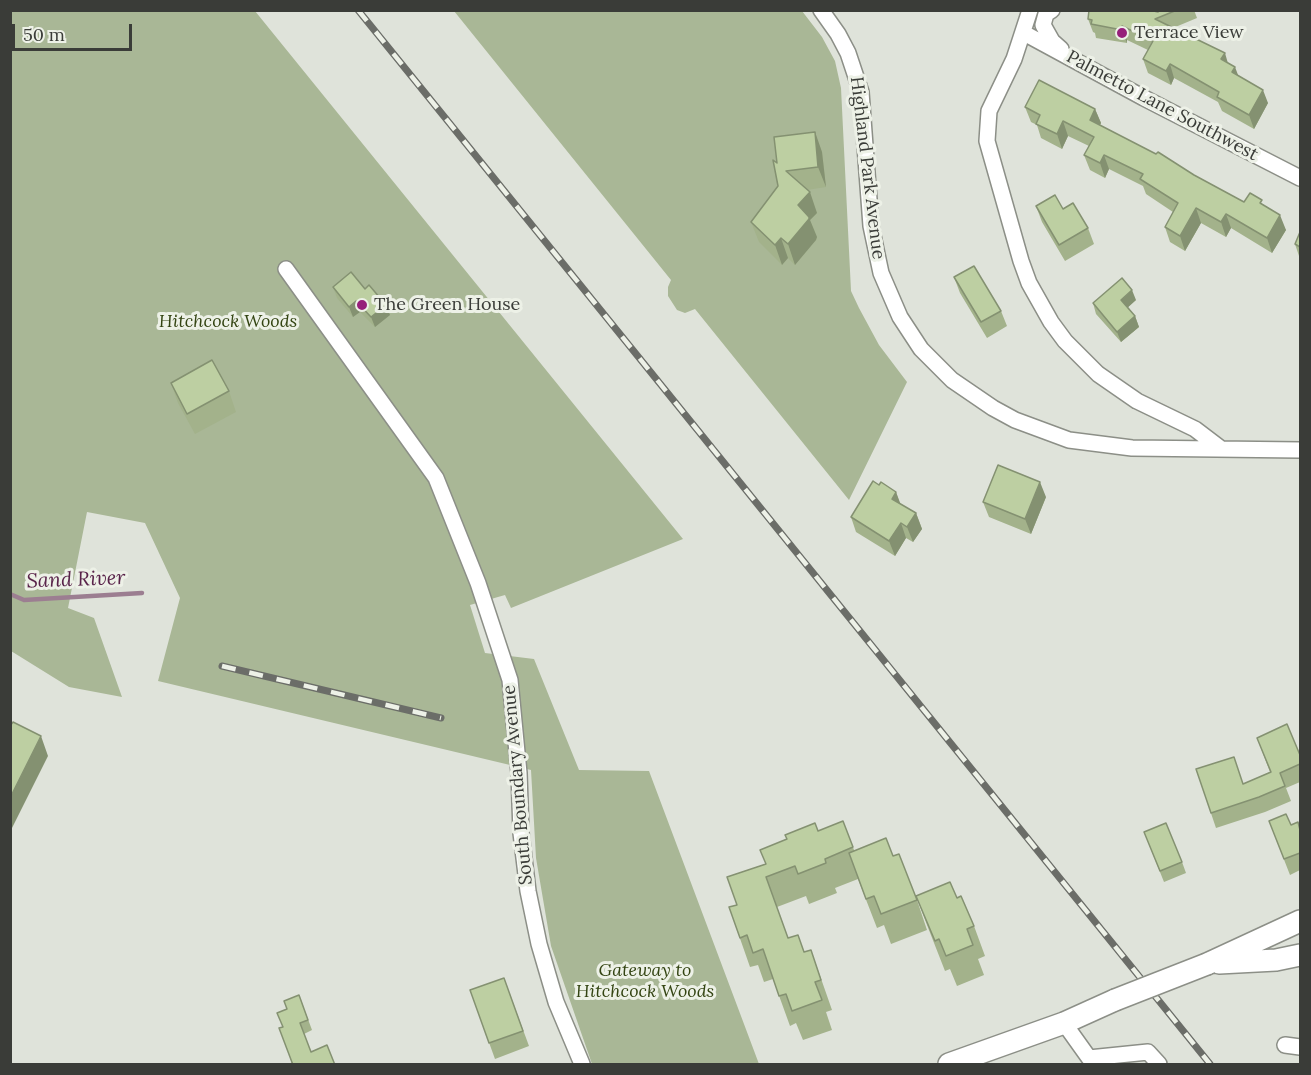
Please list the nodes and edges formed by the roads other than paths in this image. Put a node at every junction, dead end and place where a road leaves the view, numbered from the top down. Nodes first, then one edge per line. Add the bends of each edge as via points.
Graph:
1 (821, 10) edge
2 (1030, 10) edge
3 (1052, 10) edge
4 (1024, 33) junction
5 (1077, 62) junction
6 (1300, 178) edge
7 (286, 269) dead end
8 (1220, 448) junction
9 (1300, 450) edge
10 (1300, 921) edge
11 (1300, 955) edge
12 (1207, 964) junction
13 (1064, 1023) junction
14 (1285, 1044) dead end
15 (1300, 1047) edge
16 (582, 1065) edge
17 (949, 1065) edge
18 (1159, 1065) edge

1 - 8 street, Highland Park Avenue via 848,53 861,92 871,226 881,273 900,317 921,349 952,380 993,408 1069,440 1132,448
2 - 4 street
3 - 5 street via 1043,24 1052,41
4 - 5 street, Palmetto Lane Southwest
4 - 8 street via 989,111 987,141 1029,283 1065,341 1098,374 1137,401 1195,429
5 - 6 street, Palmetto Lane Southwest
7 - 16 street, South Boundary Avenue via 436,478 478,584 510,680 521,833 539,944 556,1002
8 - 9 street, Highland Park Avenue
10 - 12 street
11 - 12 street
12 - 13 street, bridge
13 - 17 street
13 - 18 street via 1089,1058 1148,1052
14 - 15 street

